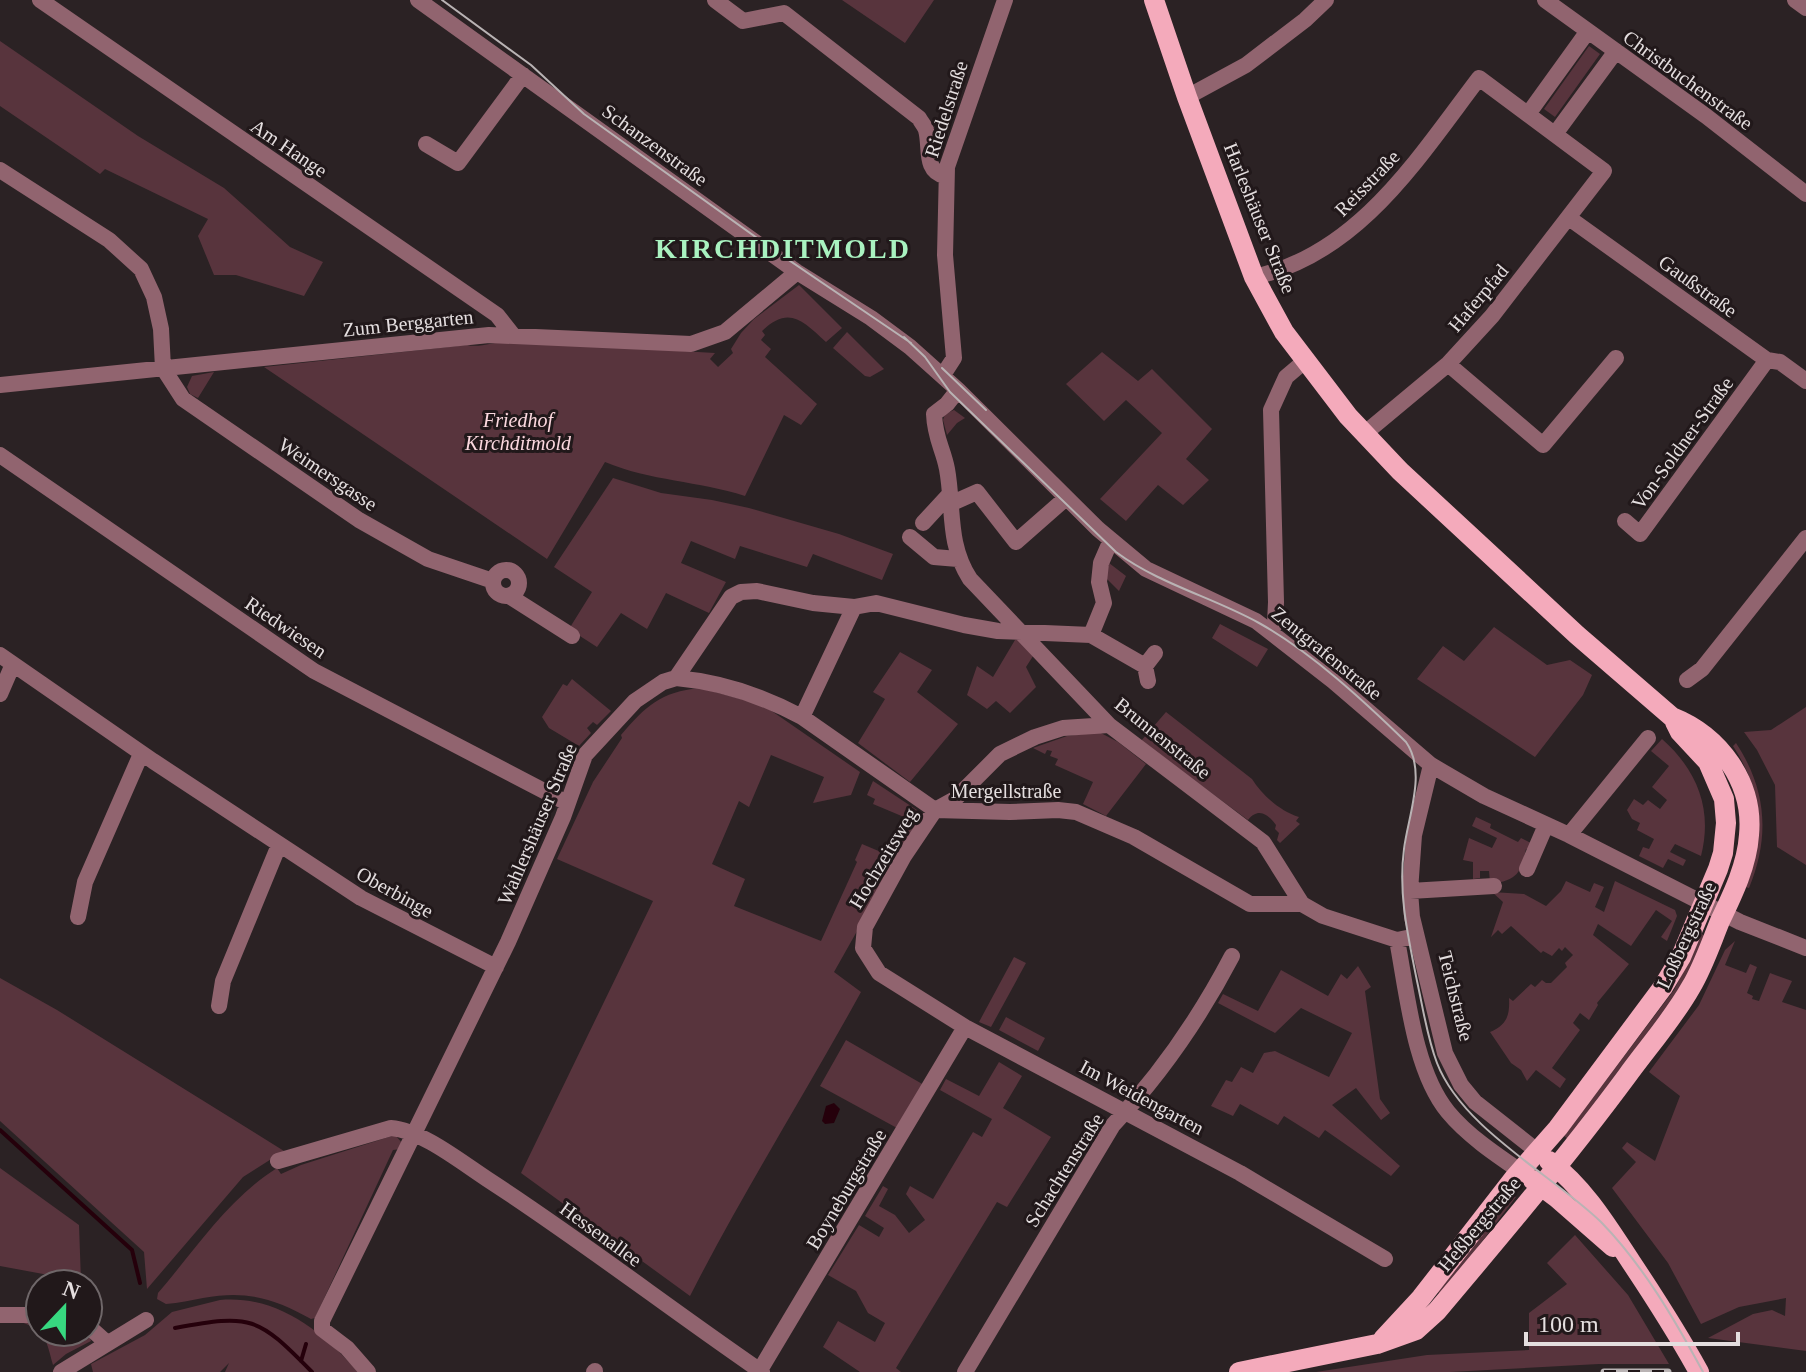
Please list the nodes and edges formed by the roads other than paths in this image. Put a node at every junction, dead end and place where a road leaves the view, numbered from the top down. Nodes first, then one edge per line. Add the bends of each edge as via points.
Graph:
1 (40, 0) edge
2 (418, 0) edge
3 (715, 0) edge
4 (1005, 0) edge
5 (1154, 0) edge
6 (1326, 0) edge
7 (1545, 0) edge
8 (1588, 31) junction
9 (1616, 51) junction
10 (523, 75) junction
11 (1187, 97) junction
12 (1528, 114) junction
13 (1555, 134) junction
14 (426, 144) dead end
15 (0, 170) edge
16 (945, 176) junction
17 (1806, 194) edge
18 (1569, 218) junction
19 (797, 272) junction
20 (1254, 277) junction
21 (871, 318) joint
22 (512, 334) junction
23 (1616, 358) dead end
24 (1306, 360) junction
25 (1767, 360) junction
26 (1448, 364) junction
27 (163, 368) junction
28 (943, 375) junction
29 (1806, 381) edge
30 (0, 385) edge
31 (958, 390) junction
32 (1364, 434) junction
33 (0, 455) edge
34 (1066, 498) junction
35 (949, 500) junction
36 (1625, 521) dead end
37 (923, 523) dead end
38 (910, 537) dead end
39 (1806, 538) edge
40 (1111, 540) junction
41 (958, 559) junction
42 (854, 607) junction
43 (1018, 631) junction
44 (1271, 632) junction
45 (1091, 635) junction
46 (572, 636) dead end
47 (7, 660) edge
48 (1149, 667) dead end
49 (676, 678) junction
50 (1687, 680) dead end
51 (0, 694) edge
52 (802, 717) junction
53 (1672, 717) junction
54 (1109, 725) junction
55 (1648, 738) dead end
56 (141, 754) junction
57 (1431, 765) junction
58 (567, 803) junction
59 (935, 810) junction
60 (1546, 825) junction
61 (1569, 835) junction
62 (279, 845) junction
63 (1527, 869) dead end
64 (1494, 886) dead end
65 (1410, 891) junction
66 (1302, 904) junction
67 (1703, 904) junction
68 (1724, 914) junction
69 (78, 917) dead end
70 (1416, 936) junction
71 (1397, 940) junction
72 (1806, 948) edge
73 (1232, 956) dead end
74 (496, 967) junction
75 (879, 973) joint
76 (219, 1006) dead end
77 (965, 1027) junction
78 (1126, 1111) junction
79 (413, 1134) junction
80 (1537, 1151) junction
81 (278, 1161) dead end
82 (1558, 1168) junction
83 (1520, 1171) junction
84 (1542, 1187) junction
85 (1385, 1259) dead end
86 (1631, 1263) junction
87 (1429, 1305) junction
88 (0, 1315) edge
89 (24, 1315) edge
90 (146, 1320) dead end
91 (104, 1340) edge
92 (107, 1343) junction
93 (1696, 1368) edge
94 (761, 1371) edge
95 (61, 1372) edge
96 (368, 1372) edge
97 (965, 1372) edge
98 (1239, 1372) edge

1 - 22 street, Am Hange via 497,315
2 - 10 street, Schanzenstraße
3 - 16 street via 743,21 784,13 919,118 932,168
4 - 16 street, Riedelstraße
5 - 11 main road, Harleshäuser Straße
6 - 11 street via 1246,65
7 - 8 street, Christbuchenstraße
8 - 9 street, Christbuchenstraße
8 - 12 street
9 - 13 street
9 - 17 street, Christbuchenstraße
10 - 14 street via 458,163
10 - 19 street, Schanzenstraße
11 - 20 main road, Harleshäuser Straße
12 - 13 street
12 - 20 street, Reisstraße via 1479,78 1385,198 1342,237 1283,271
13 - 18 street, Haferpfad via 1604,171
15 - 27 street via 109,240 141,269 154,297
16 - 28 street, Riedelstraße via 954,358
18 - 25 street, Gaußstraße
18 - 26 street, Haferpfad
19 - 21 street, Schanzenstraße
19 - 22 street, Zum Berggarten via 725,332 691,344
20 - 24 main road, Harleshäuser Straße
21 - 28 street, Zentgrafenstraße
22 - 27 street, Zum Berggarten
23 - 26 street via 1543,445
24 - 32 main road, Loßbergstraße
24 - 44 street via 1286,377 1271,410 1276,602
25 - 29 street, Gaußstraße via 1780,362
25 - 36 street, Von-Soldner-Straße via 1640,534
26 - 32 street, Haferpfad
27 - 30 street, Zum Berggarten
27 - 46 street, Weimersgasse via 183,399 359,520 428,559 493,581 501,571 515,573 520,585 509,596
28 - 31 street, Zentgrafenstraße
31 - 34 street, Zentgrafenstraße
31 - 35 street, Brunnenstraße via 934,414
32 - 53 main road, Loßbergstraße via 1438,509
33 - 58 street, Riedwiesen via 314,671
34 - 35 street via 1016,542 977,492
34 - 40 street, Zentgrafenstraße
35 - 37 street
35 - 41 street, Brunnenstraße
38 - 41 street via 934,557
39 - 50 street via 1702,669
40 - 44 street, Zentgrafenstraße via 1146,569
40 - 45 street via 1101,563 1104,603
41 - 43 street, Brunnenstraße
42 - 43 street, Wahlershäuser Straße via 876,603 964,625
42 - 49 street, Wahlershäuser Straße via 741,592 723,606
42 - 52 street
43 - 45 street, Wahlershäuser Straße
43 - 54 street, Brunnenstraße
44 - 57 street, Zentgrafenstraße
45 - 48 street
47 - 51 street, Oberbinge
47 - 56 street, Oberbinge
49 - 52 street, Mergellstraße via 729,685
49 - 58 street, Wahlershäuser Straße via 646,692 597,739 585,755
52 - 59 street, Mergellstraße
53 - 67 main road, Loßbergstraße via 1708,762 1724,799 1723,853
53 - 68 main road, Loßbergstraße via 1723,752 1743,789 1749,838
54 - 59 street, Hochzeitsweg via 1063,728 1000,754 955,799
54 - 66 street, Brunnenstraße via 1263,842
55 - 61 street
56 - 62 street, Oberbinge
56 - 69 street via 85,882
57 - 60 street, Zentgrafenstraße
57 - 65 street, Teichstraße via 1414,835
58 - 74 street, Wahlershäuser Straße
59 - 66 street, Mergellstraße via 1076,812 1134,837 1250,904
59 - 75 street, Hochzeitsweg via 865,927 863,948
60 - 61 street, Zentgrafenstraße
60 - 63 street
61 - 67 street, Zentgrafenstraße
62 - 74 street, Oberbinge via 385,912
62 - 76 street via 223,981
64 - 65 street
65 - 70 street, Teichstraße
66 - 71 street
67 - 68 street, Zentgrafenstraße
67 - 80 main road, Loßbergstraße via 1663,987
68 - 72 street, Zentgrafenstraße
68 - 82 main road, Loßbergstraße via 1691,987
70 - 71 street
70 - 80 street, Teichstraße via 1445,1053 1461,1085 1491,1117
71 - 83 street, Teichstraße via 1423,1068 1432,1088 1468,1132
73 - 78 street, Schachtenstraße via 1202,1013
74 - 79 street, Wahlershäuser Straße
75 - 77 street, Im Weidengarten
77 - 78 street, Im Weidengarten
77 - 94 street, Boyneburgstraße
78 - 85 street, Im Weidengarten
78 - 97 street, Schachtenstraße
79 - 81 street via 391,1128
79 - 94 street, Hessenallee via 534,1210
79 - 96 street, Wahlershäuser Straße via 322,1321 322,1329
80 - 82 main road, Teichstraße
80 - 83 main road, Loßbergstraße
82 - 84 main road, Heßbergstraße
82 - 86 main road, Teichstraße via 1594,1205
83 - 84 main road, Teichstraße
83 - 87 main road, Heßbergstraße
84 - 86 main road, Teichstraße
84 - 87 main road, Heßbergstraße
86 - 93 main road, Teichstraße
87 - 98 main road, Heßbergstraße via 1377,1344
88 - 89 street
90 - 92 street
91 - 92 street
92 - 95 street

